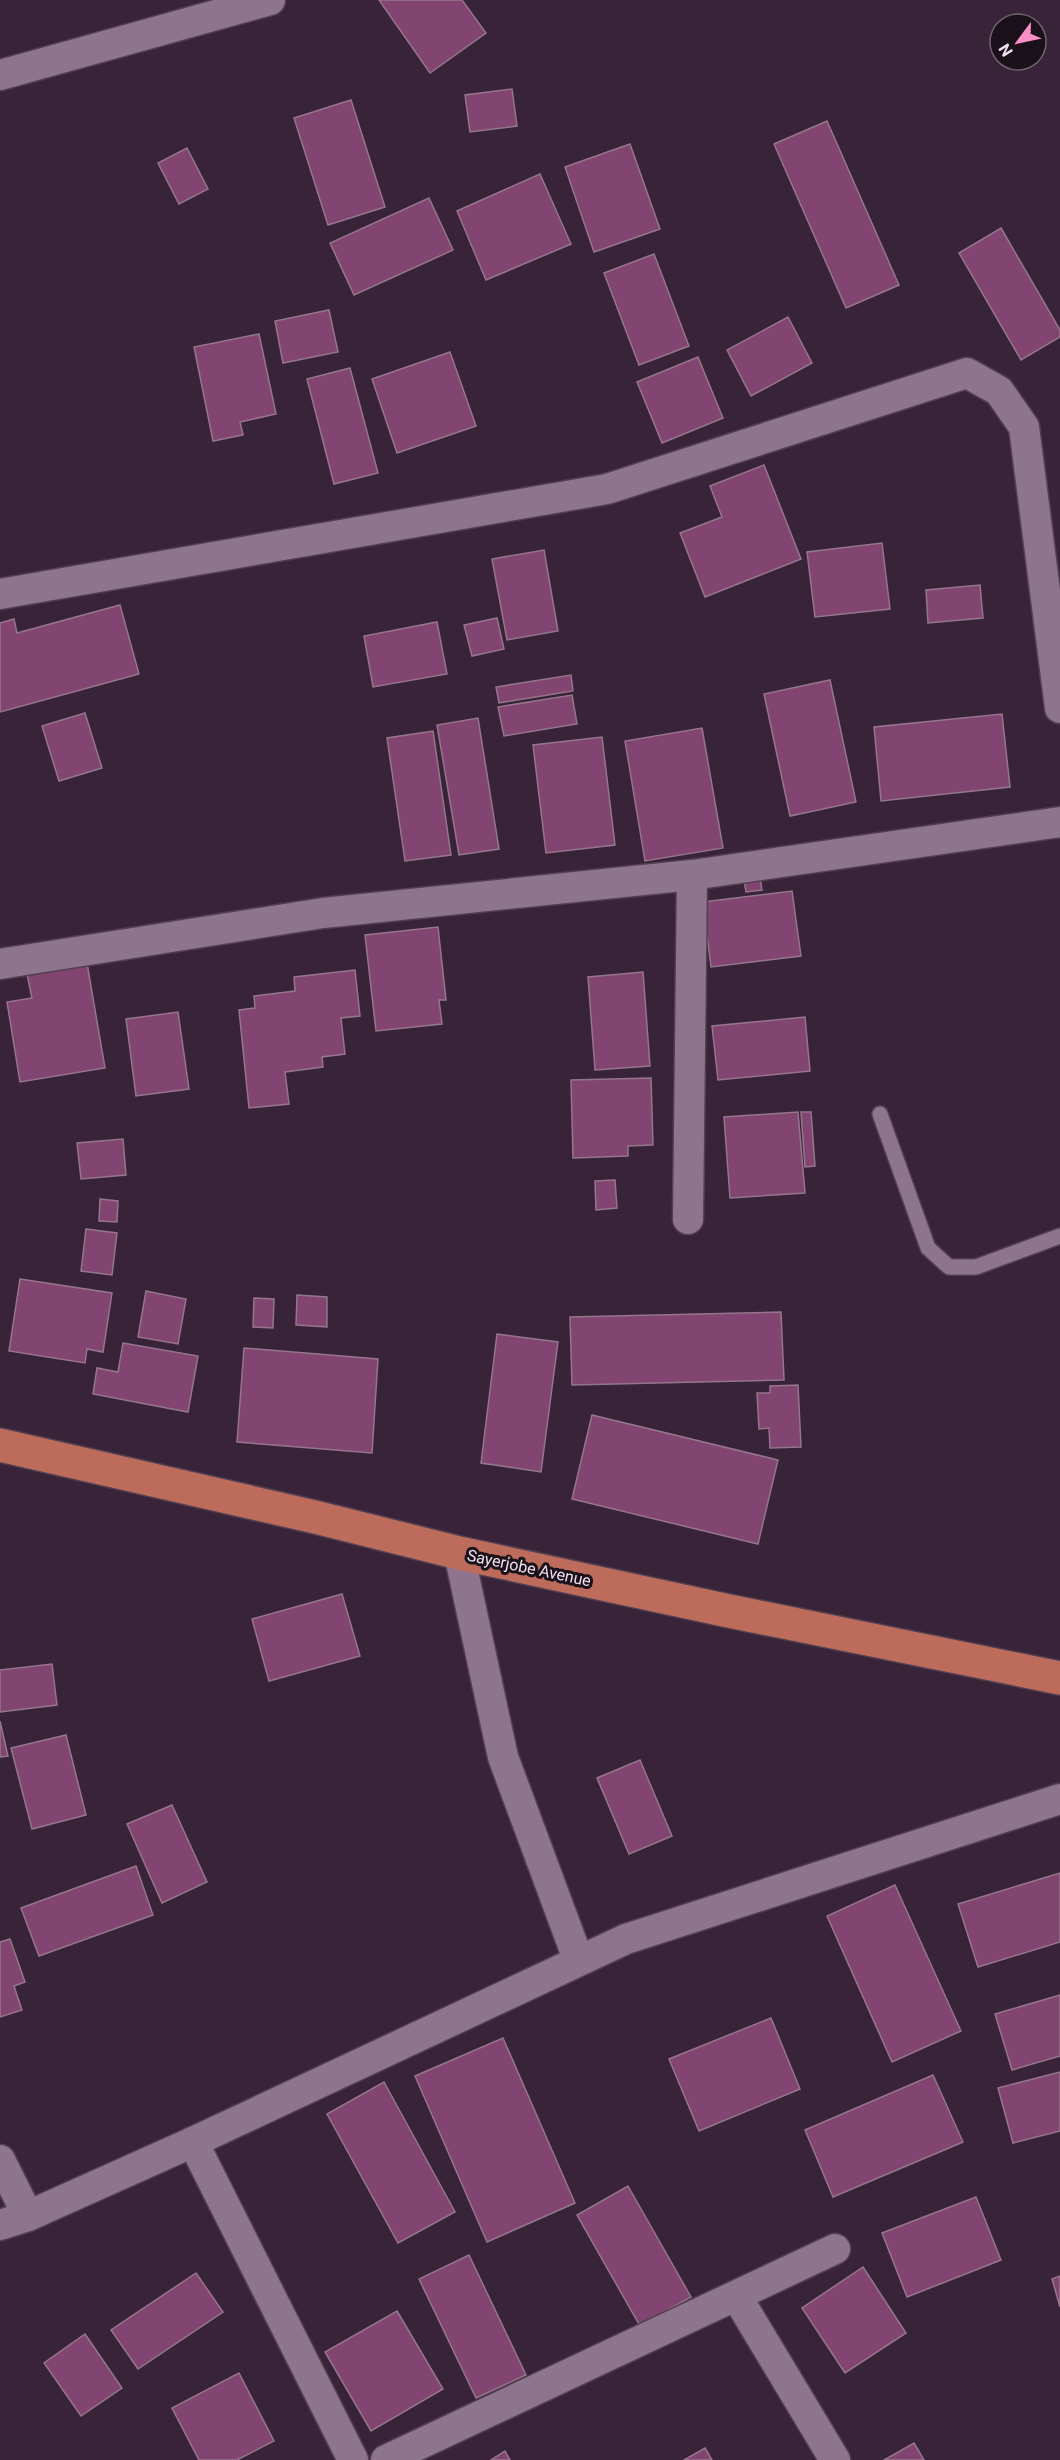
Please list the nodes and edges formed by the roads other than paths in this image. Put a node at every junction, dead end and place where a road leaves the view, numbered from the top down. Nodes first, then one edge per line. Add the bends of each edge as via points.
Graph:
1 (262, 1) edge
2 (0, 75) edge
3 (0, 594) edge
4 (1060, 708) edge
5 (1060, 822) edge
6 (692, 875) junction
7 (0, 964) edge
8 (880, 1114) dead end
9 (688, 1219) dead end
10 (1060, 1236) edge
11 (0, 1445) edge
12 (459, 1553) junction
13 (1060, 1678) edge
14 (1060, 1798) edge
15 (578, 1959) junction
16 (193, 2142) junction
17 (0, 2160) edge
18 (14, 2221) edge
19 (834, 2249) dead end
20 (737, 2297) junction
21 (353, 2460) edge
22 (386, 2460) edge
23 (835, 2460) edge

1 - 2 street
3 - 4 street via 607,489 967,373 999,391 1024,428
5 - 6 street
6 - 7 street via 323,913
6 - 9 street
8 - 10 lane via 928,1248 949,1267 976,1267
11 - 12 main road, Sayerjobe Avenue
12 - 13 main road, Sayerjobe Avenue
12 - 15 street via 503,1757
14 - 15 street via 626,1939
15 - 16 street
16 - 18 street
16 - 21 street
17 - 18 street
19 - 20 street
20 - 22 street
20 - 23 street

